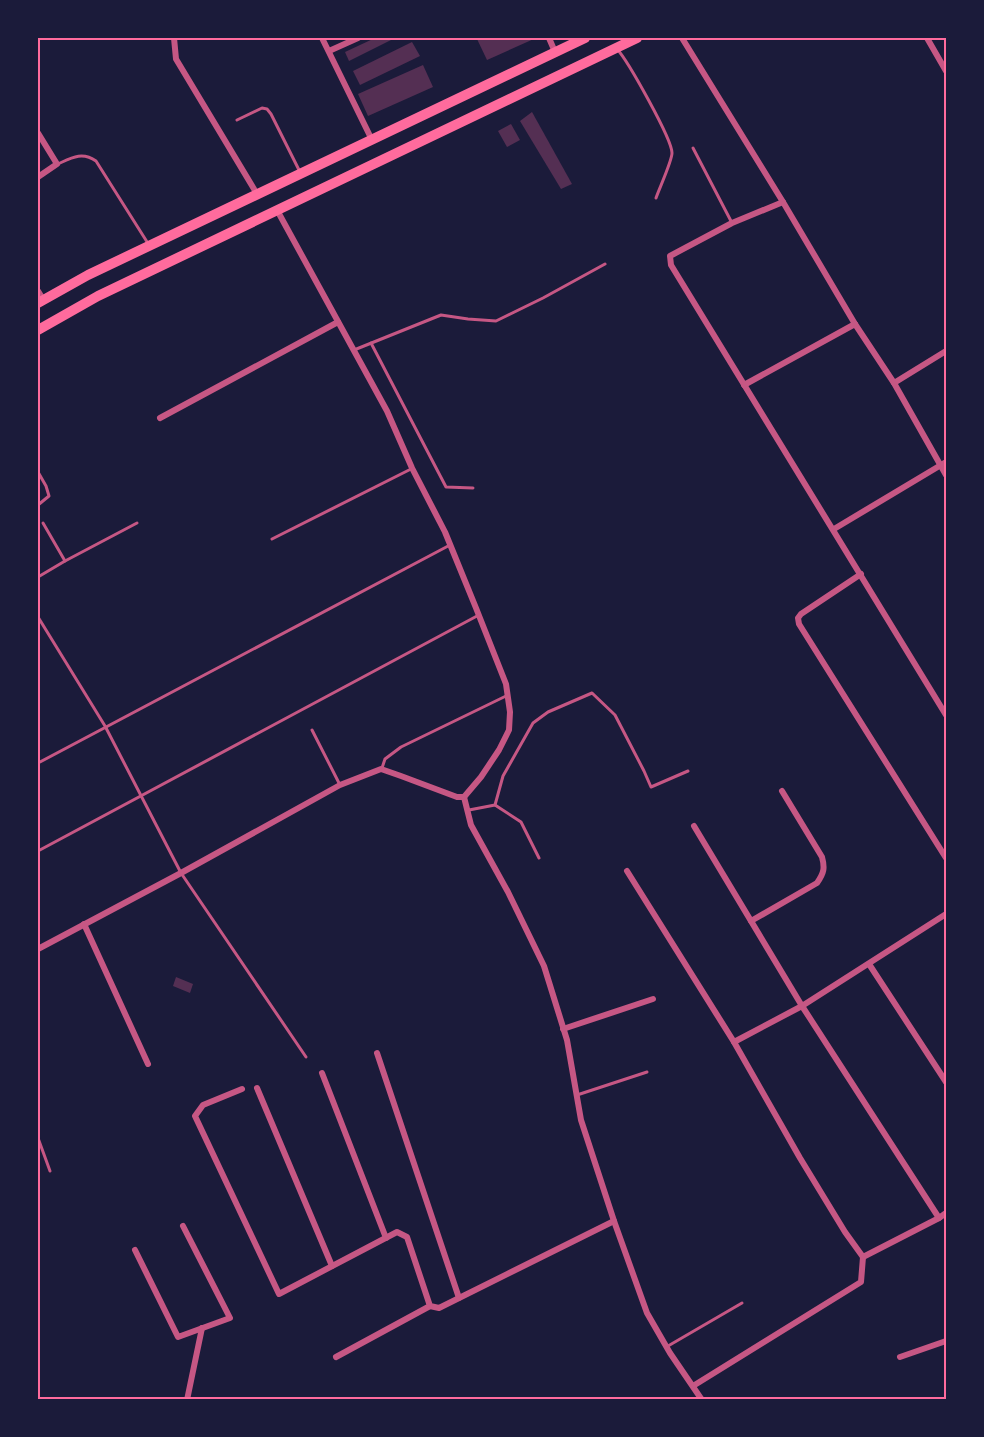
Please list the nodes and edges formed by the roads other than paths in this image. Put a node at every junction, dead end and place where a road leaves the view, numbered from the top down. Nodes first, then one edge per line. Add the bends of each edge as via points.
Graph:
1 (174, 38) edge
2 (322, 38) edge
3 (358, 38) edge
4 (549, 38) edge
5 (585, 38) edge
6 (637, 38) edge
7 (682, 38) edge
8 (927, 38) edge
9 (615, 48) junction
10 (329, 51) junction
11 (555, 52) junction
12 (946, 70) edge
13 (237, 120) dead end
14 (38, 133) edge
15 (372, 140) junction
16 (693, 148) dead end
17 (57, 164) junction
18 (301, 173) junction
19 (38, 177) edge
20 (257, 194) junction
21 (656, 198) dead end
22 (783, 202) junction
23 (276, 210) junction
24 (732, 223) junction
25 (150, 246) junction
26 (605, 264) dead end
27 (39, 298) edge
28 (338, 322) junction
29 (855, 324) junction
30 (38, 330) edge
31 (371, 343) junction
32 (354, 350) junction
33 (946, 351) edge
34 (894, 382) junction
35 (744, 385) junction
36 (160, 418) dead end
37 (944, 464) edge
38 (412, 468) junction
39 (38, 472) edge
40 (946, 475) edge
41 (473, 488) dead end
42 (38, 505) edge
43 (43, 523) dead end
44 (137, 523) dead end
45 (834, 529) junction
46 (272, 539) dead end
47 (450, 545) junction
48 (65, 561) junction
49 (861, 574) junction
50 (38, 577) edge
51 (479, 615) junction
52 (38, 617) edge
53 (508, 695) junction
54 (946, 715) edge
55 (105, 726) junction
56 (312, 730) dead end
57 (38, 763) edge
58 (381, 770) junction
59 (688, 771) dead end
60 (340, 785) junction
61 (782, 791) dead end
62 (141, 796) junction
63 (464, 797) junction
64 (495, 805) junction
65 (467, 811) junction
66 (694, 826) dead end
67 (38, 851) edge
68 (539, 858) dead end
69 (946, 858) edge
70 (627, 871) dead end
71 (182, 873) junction
72 (946, 914) edge
73 (752, 921) junction
74 (84, 924) junction
75 (38, 949) edge
76 (869, 964) junction
77 (652, 999) dead end
78 (802, 1006) junction
79 (563, 1029) junction
80 (734, 1042) junction
81 (377, 1053) dead end
82 (306, 1057) dead end
83 (148, 1064) dead end
84 (647, 1072) dead end
85 (322, 1073) dead end
86 (946, 1082) edge
87 (257, 1088) dead end
88 (242, 1089) dead end
89 (577, 1095) junction
90 (38, 1138) edge
91 (50, 1171) dead end
92 (946, 1213) edge
93 (939, 1218) junction
94 (614, 1221) junction
95 (183, 1226) dead end
96 (386, 1238) junction
97 (135, 1250) dead end
98 (863, 1257) junction
99 (332, 1266) junction
100 (459, 1298) junction
101 (742, 1303) dead end
102 (430, 1306) junction
103 (202, 1328) junction
104 (946, 1341) edge
105 (666, 1347) junction
106 (336, 1357) dead end
107 (900, 1357) dead end
108 (693, 1386) junction
109 (187, 1400) edge
110 (702, 1400) edge

1 - 20 street via 176,59
2 - 10 street
3 - 10 street
4 - 11 street
5 - 11 main road
6 - 9 main road
7 - 22 street
8 - 12 street
9 - 21 lane via 630,67 667,136 672,154
9 - 23 main road
10 - 15 street
11 - 15 main road
13 - 18 lane via 267,109
14 - 17 street
15 - 18 main road
16 - 24 lane
17 - 19 street
17 - 25 lane via 81,155 96,161
18 - 20 main road
20 - 25 main road
22 - 24 street
22 - 29 street
23 - 28 street
23 - 30 main road via 98,296
24 - 35 street via 670,256 671,265
25 - 27 main road
26 - 31 lane via 496,321 441,315
28 - 32 street
28 - 36 street
29 - 34 street
29 - 35 street
31 - 32 lane
31 - 41 lane via 446,487
32 - 38 street
33 - 34 street
34 - 37 street
35 - 45 street
37 - 40 street
37 - 45 street
38 - 46 lane
38 - 47 street
39 - 42 lane via 49,496
43 - 48 lane
44 - 48 lane
45 - 49 street
47 - 51 street
47 - 55 lane
48 - 50 lane
49 - 54 street
49 - 69 street via 801,614 799,624
51 - 53 street
51 - 62 lane
52 - 55 lane
53 - 58 lane via 401,747 386,759
53 - 63 street via 509,730
55 - 57 lane
55 - 62 lane
56 - 60 lane
58 - 60 street
58 - 63 street
59 - 64 lane via 651,788 615,715 592,693 548,712 533,723 503,776
60 - 71 street
61 - 73 street via 822,857 824,874 817,883
62 - 67 lane
62 - 71 lane
63 - 65 street
64 - 65 lane
64 - 68 lane via 521,822
65 - 79 street via 544,966
66 - 73 street
70 - 80 street
71 - 74 street
71 - 82 lane
72 - 76 street
73 - 78 street
74 - 75 street
74 - 83 street
76 - 78 street
76 - 86 street
77 - 79 street
78 - 80 street
78 - 93 street
79 - 89 street
80 - 98 street
81 - 100 street
84 - 89 lane
85 - 96 street
87 - 99 street
88 - 99 street via 203,1105 195,1116 279,1294
89 - 94 street via 581,1120
90 - 91 lane
92 - 93 street
93 - 98 street
94 - 100 street
94 - 105 street via 647,1313
95 - 103 street via 230,1318
96 - 99 street
96 - 102 street via 397,1232 407,1237
97 - 103 street via 178,1337
98 - 108 street via 861,1282
100 - 102 street via 439,1308
101 - 105 lane
102 - 106 street
103 - 109 street
104 - 107 street
105 - 108 street
108 - 110 street

